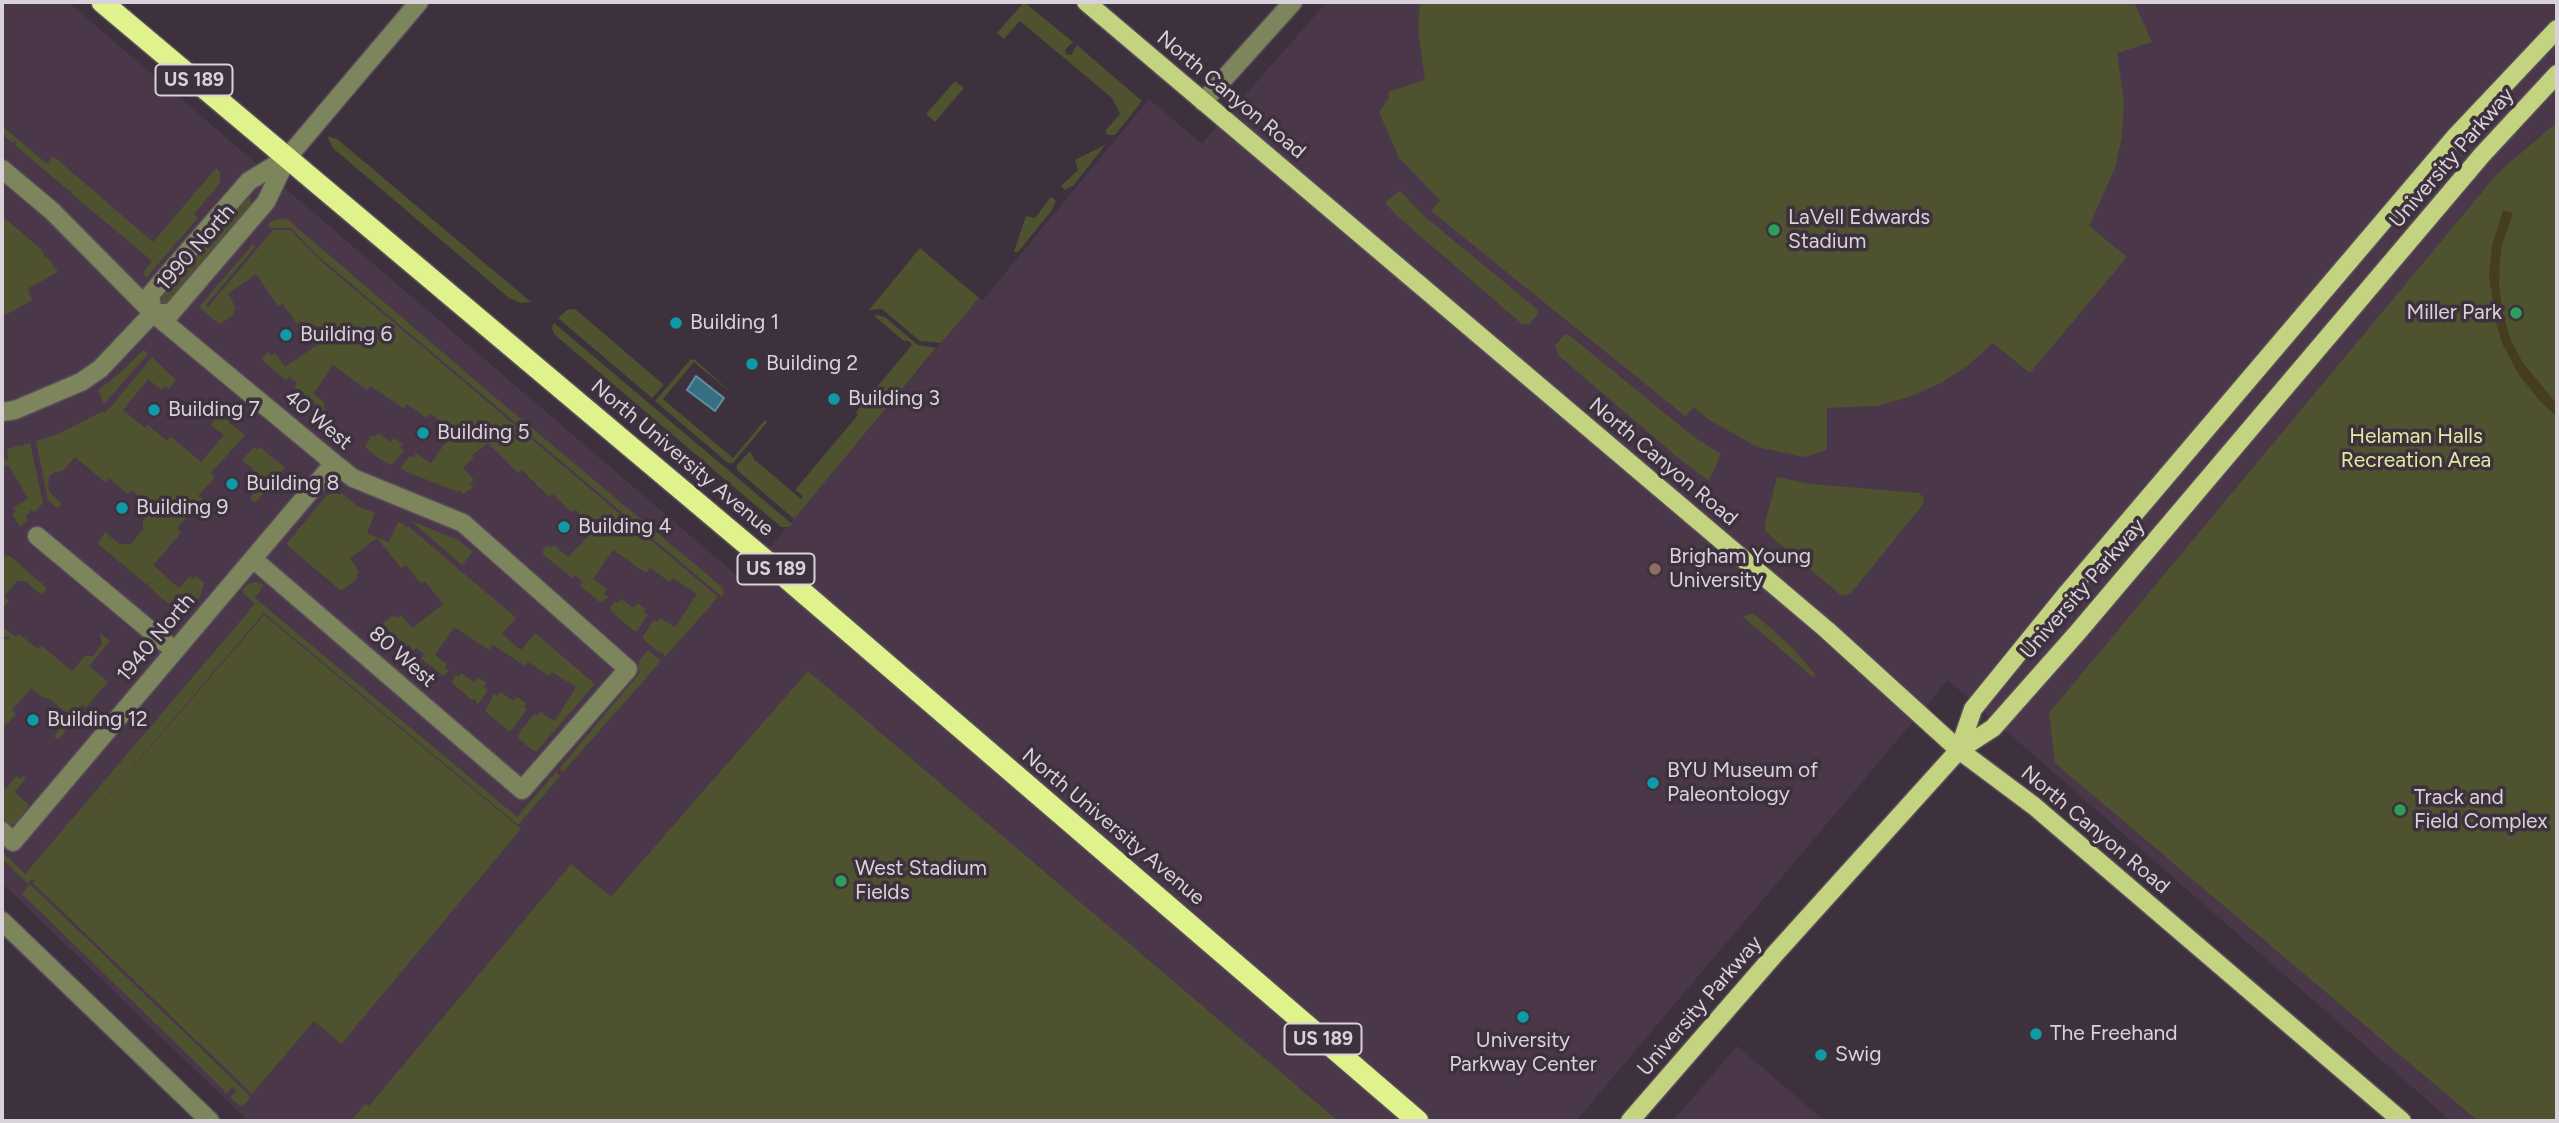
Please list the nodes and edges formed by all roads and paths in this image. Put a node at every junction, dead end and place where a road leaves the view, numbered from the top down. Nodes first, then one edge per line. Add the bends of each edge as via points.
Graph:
1 (102, 2) edge
2 (419, 2) edge
3 (1086, 2) edge
4 (1293, 2) edge
5 (2557, 29) edge
6 (2557, 74) edge
7 (1203, 102) junction
8 (286, 158) junction
9 (2, 169) edge
10 (153, 313) junction
11 (2, 412) edge
12 (334, 463) junction
13 (37, 536) dead end
14 (253, 559) junction
15 (175, 651) junction
16 (1959, 750) junction
17 (522, 790) joint
18 (8, 837) edge
19 (2, 921) edge
20 (210, 1121) edge
21 (1418, 1121) edge
22 (1630, 1121) edge
23 (2402, 1121) edge

1 - 8 highway, North University Avenue / US 189
2 - 8 street, 1990 North
3 - 7 main road, North Canyon Road
4 - 7 street
5 - 16 main road, University Parkway via 2454,138 2068,592 1973,709
6 - 16 main road, University Parkway via 2482,155 2078,632 1993,728
7 - 16 main road, North Canyon Road via 1827,630
8 - 10 street, 1990 North via 269,199 171,313
8 - 10 street, 1990 North via 249,181 195,242 150,295
8 - 21 highway, North University Avenue / US 189 via 777,570
9 - 10 street, 40 West via 52,211
10 - 11 street via 100,369 81,382
10 - 12 street, 40 West
12 - 14 street, 1940 North
12 - 17 street, 40 West via 354,478 463,523 628,669
13 - 15 street
14 - 15 street, 1940 North
14 - 17 street, 80 West
15 - 18 street, 1940 North
16 - 22 main road, University Parkway
16 - 23 main road, North Canyon Road via 2034,806
19 - 20 street

